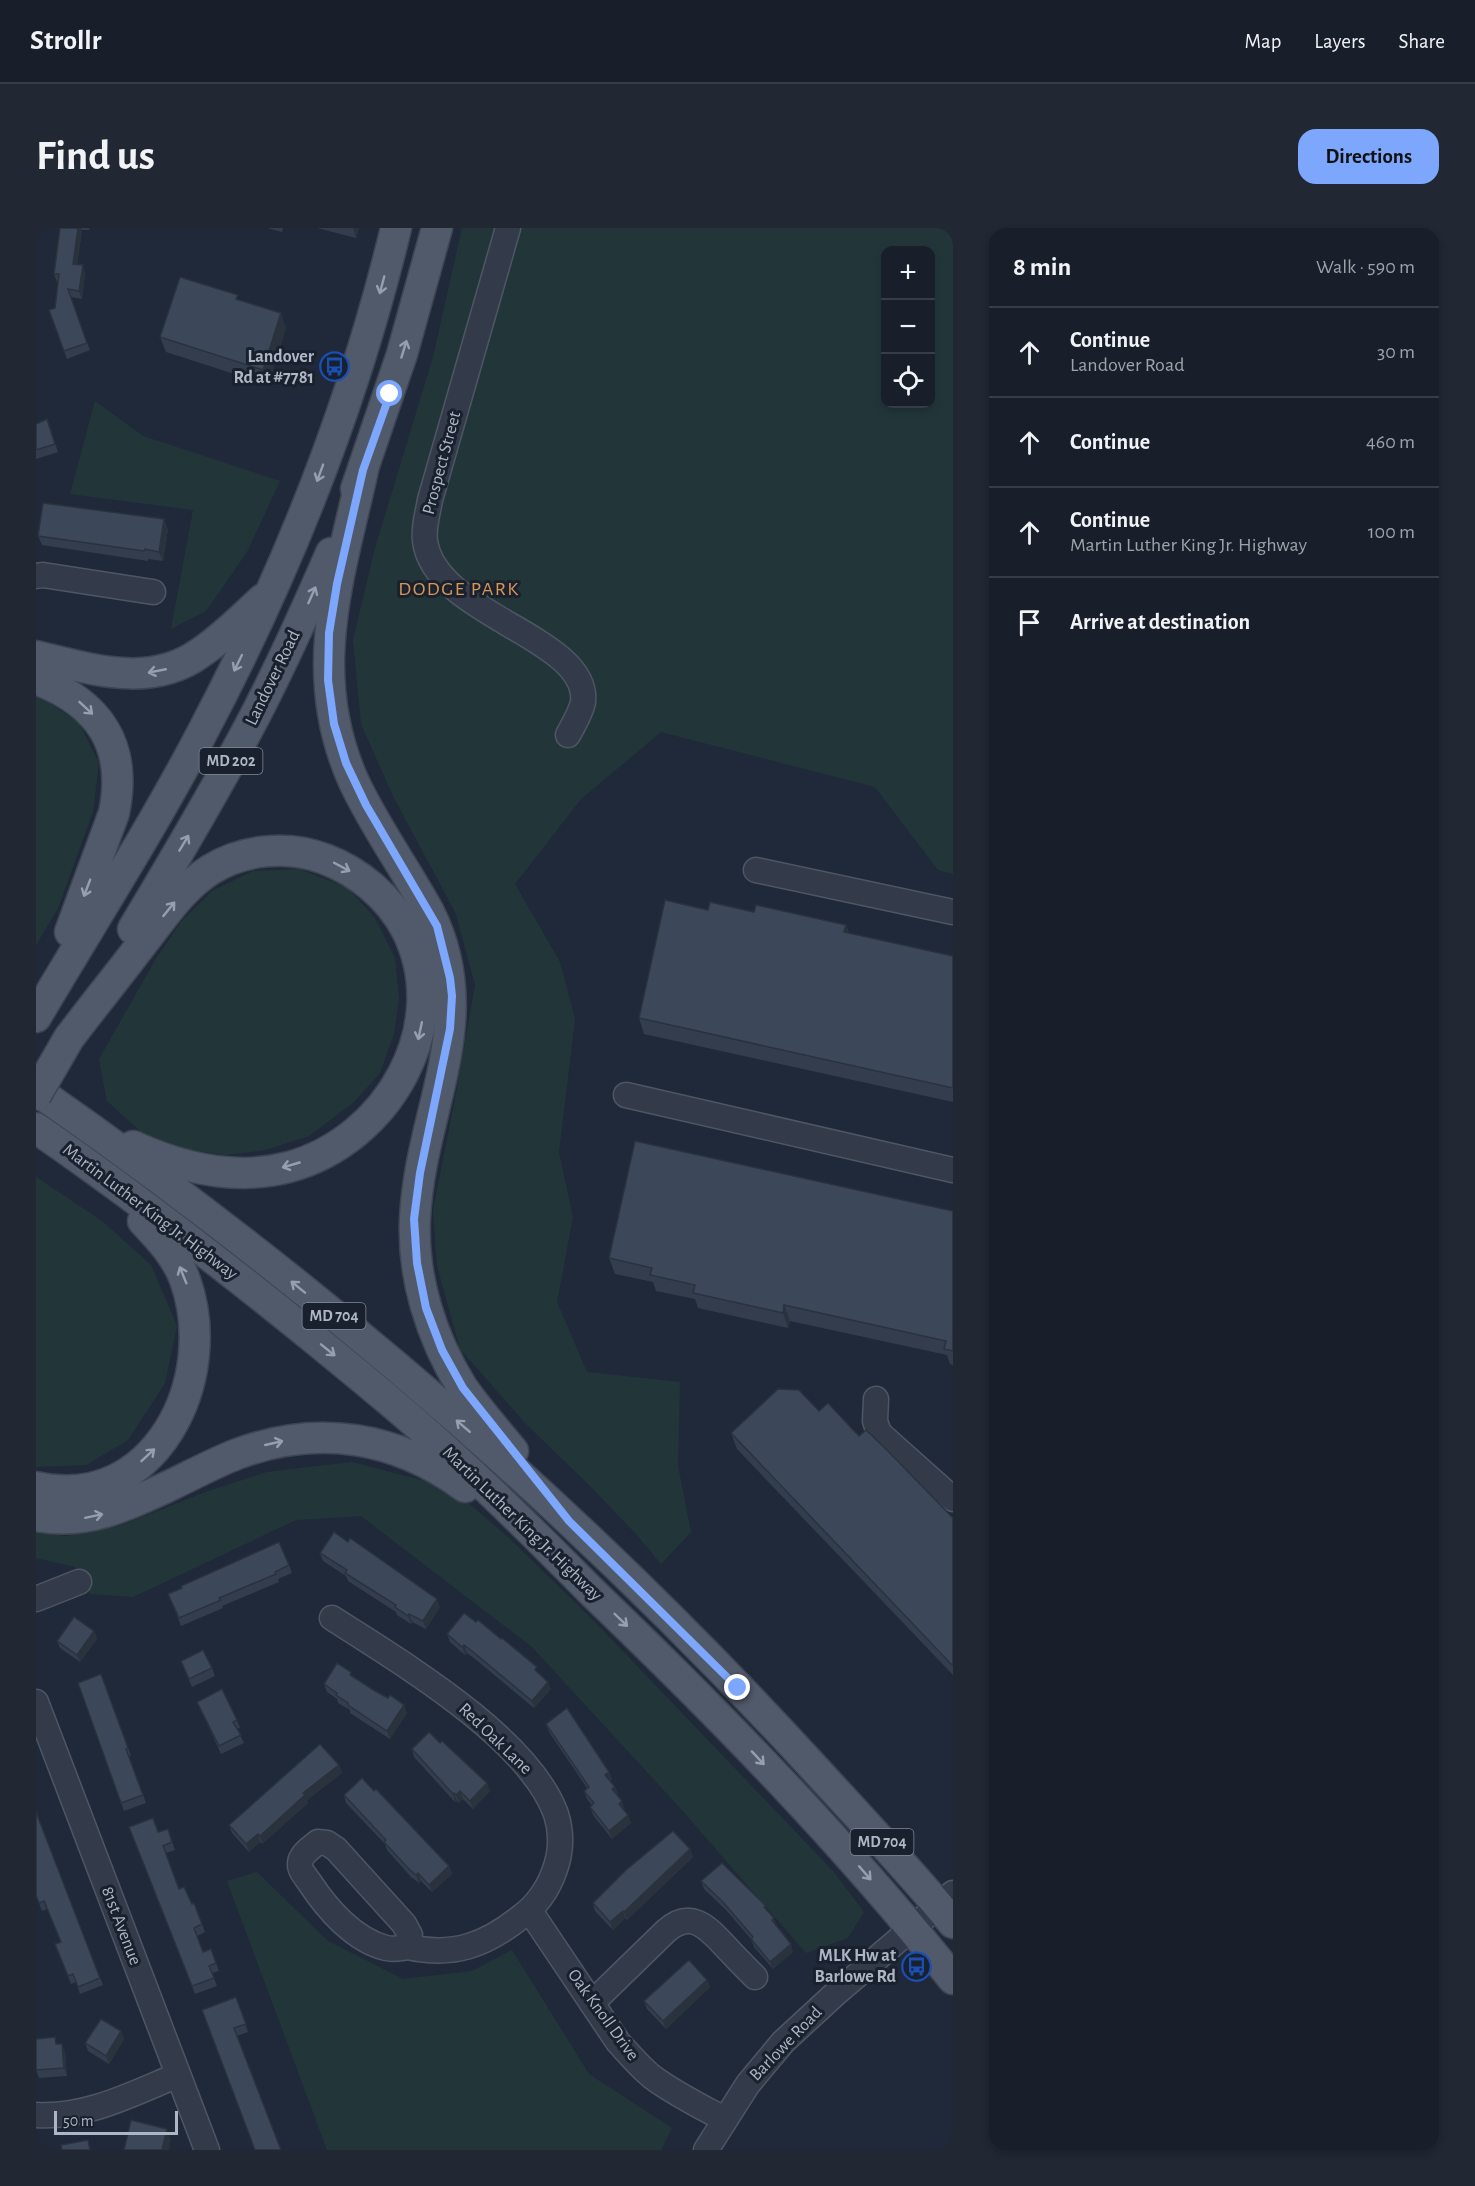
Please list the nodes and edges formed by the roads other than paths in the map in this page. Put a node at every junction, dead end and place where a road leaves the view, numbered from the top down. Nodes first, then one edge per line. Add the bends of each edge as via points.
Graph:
1 (396, 228) edge
2 (437, 228) edge
3 (508, 228) edge
4 (363, 470) junction
5 (36, 576) edge
6 (272, 591) junction
7 (153, 592) dead end
8 (36, 656) edge
9 (36, 679) edge
10 (568, 735) dead end
11 (756, 870) dead end
12 (953, 912) edge
13 (37, 1015) edge
14 (69, 1038) junction
15 (36, 1090) edge
16 (36, 1095) edge
17 (626, 1095) dead end
18 (86, 1125) junction
19 (36, 1128) edge
20 (82, 1160) junction
21 (953, 1170) edge
22 (876, 1399) dead end
23 (36, 1487) edge
24 (953, 1499) edge
25 (36, 1516) edge
26 (569, 1521) junction
27 (549, 1550) junction
28 (79, 1582) dead end
29 (36, 1599) edge
30 (332, 1618) dead end
31 (36, 1702) edge
32 (948, 1907) edge
33 (530, 1911) junction
34 (912, 1928) junction
35 (408, 1947) junction
36 (755, 1977) dead end
37 (953, 1979) edge
38 (592, 2003) junction
39 (178, 2074) junction
40 (36, 2115) edge
41 (724, 2119) junction
42 (207, 2150) edge
43 (706, 2150) edge

1 -> 6 main road, MD 202 via 376,307 340,418
4 -> 2 main road, Landover Road / MD 202 via 402,354
3 - 10 street, Prospect Street via 430,500 425,541 430,557 449,585 536,640 570,667 583,692 582,704
14 -> 4 main road, Landover Road / MD 202 via 252,722 322,573
4 - 26 main road via 332,611 328,656 330,702 339,744 355,783 437,926 452,996 449,1038 416,1198 415,1240 421,1285 442,1350 463,1388
5 - 7 street
6 -> 8 main road via 200,653 161,671 119,674
6 -> 13 main road, MD 202 via 202,734
9 -> 13 main road via 67,693 91,711 101,724 118,764 114,813 108,833
11 - 12 street
14 - 16 main road, Landover Road / MD 202, bridge
14 -> 18 main road via 180,896 213,868 252,854 303,853 331,861 358,876 394,910 410,937 420,967 420,1032 402,1078 366,1122 322,1153 273,1170 202,1169 166,1160
15 - 18 main road, Martin Luther King Jr. Highway / MD 704
17 - 21 street
26 -> 18 main road, Martin Luther King Jr. Highway / MD 704 via 361,1337
19 - 20 main road, Martin Luther King Jr. Highway / MD 704
23 -> 20 main road via 63,1490 94,1486 133,1468 157,1446 177,1418 194,1365 194,1316 178,1264 145,1222
20 -> 27 main road, Martin Luther King Jr. Highway / MD 704 via 261,1295 386,1398 462,1464
22 - 24 street via 879,1433
25 -> 27 main road via 63,1519 98,1515 251,1450 293,1440 345,1438 381,1444 416,1457 455,1480
26 - 32 main road, Martin Luther King Jr. Highway / MD 704 via 697,1645
27 -> 34 main road, Martin Luther King Jr. Highway / MD 704 via 740,1738
28 - 29 street
30 - 33 street, Red Oak Lane via 480,1720 539,1782 556,1816 560,1849 552,1879
31 - 39 street, 81st Avenue
32 - 34 street, Barlowe Road
33 - 35 street, Red Oak Lane via 506,1930 471,1946 442,1952
33 - 38 street, Oak Knoll Drive
34 - 37 main road, Martin Luther King Jr. Highway / MD 704
34 - 41 street, Barlowe Road via 783,2042
35 - 35 street, Red Oak Lane via 410,1935 404,1924 336,1849 318,1842 307,1851 300,1860 300,1868 320,1899 339,1918 372,1943 394,1950
36 - 38 street via 704,1926 679,1922
38 - 41 street, Oak Knoll Drive via 618,2042 641,2067
39 - 40 street via 80,2112
39 - 42 street, 81st Avenue
41 - 43 street, Barlowe Road

